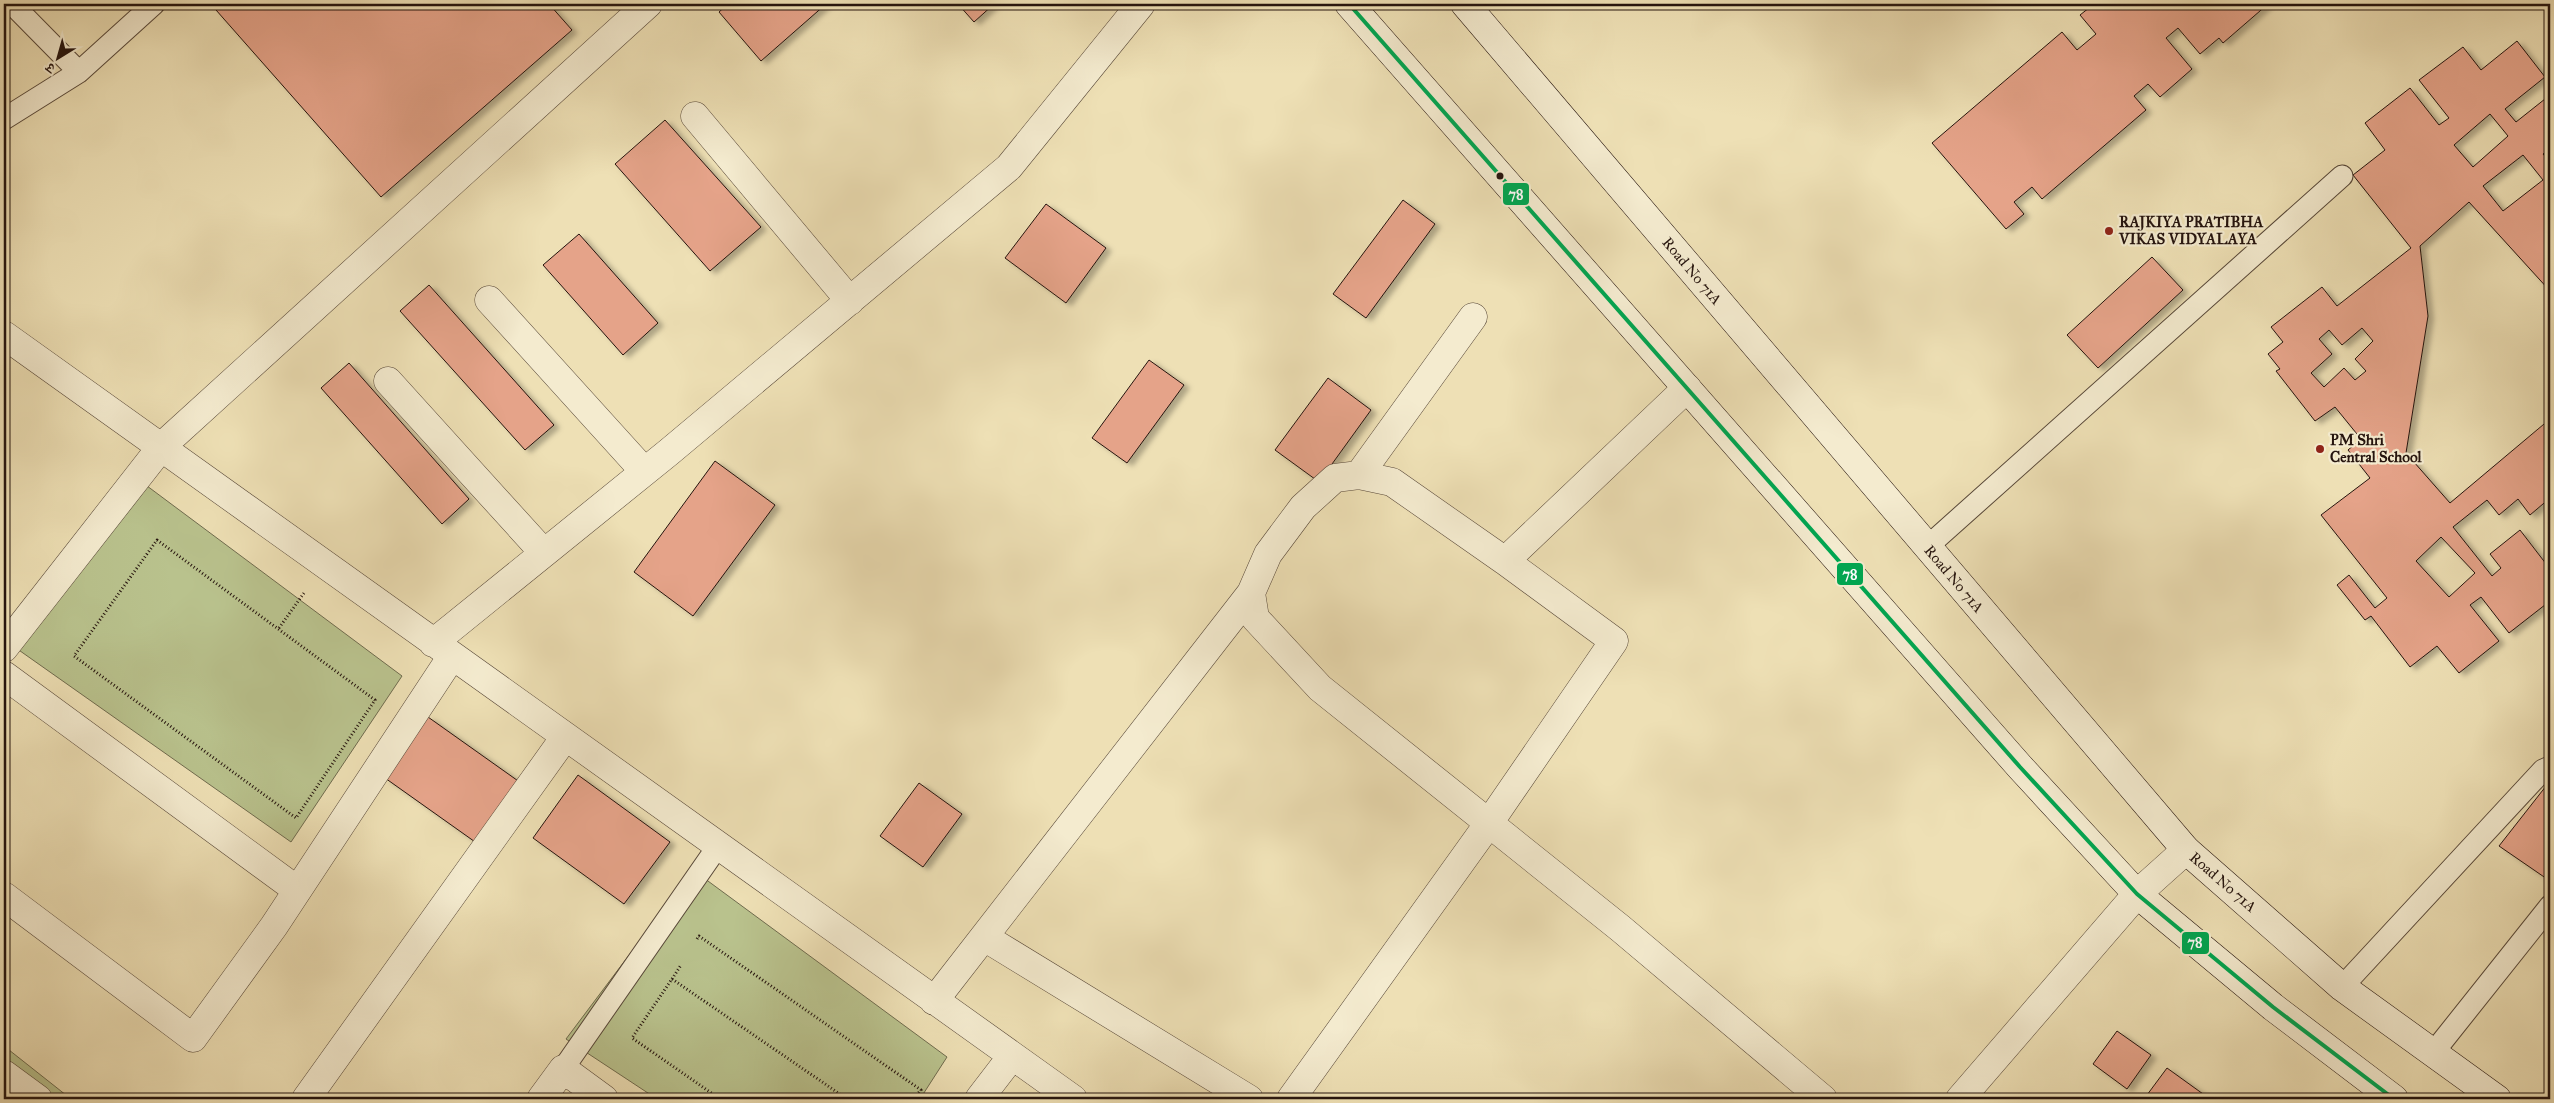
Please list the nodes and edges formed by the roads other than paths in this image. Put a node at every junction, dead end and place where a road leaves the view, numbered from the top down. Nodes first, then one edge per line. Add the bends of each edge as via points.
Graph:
1 (12, 4) edge
2 (154, 4) edge
3 (648, 4) edge
4 (1140, 4) edge
5 (1349, 4) edge
6 (1466, 4) edge
7 (79, 72) junction
8 (695, 116) dead end
9 (4, 119) edge
10 (2342, 176) dead end
11 (489, 300) dead end
12 (850, 301) junction
13 (1473, 317) dead end
14 (4, 335) edge
15 (388, 381) dead end
16 (1687, 388) junction
17 (162, 446) junction
18 (644, 471) junction
19 (1359, 475) junction
20 (1927, 547) junction
21 (544, 553) junction
22 (1505, 561) junction
23 (1251, 593) junction
24 (4, 648) edge
25 (442, 649) junction
26 (4, 676) edge
27 (565, 737) junction
28 (2550, 767) edge
29 (1489, 824) junction
30 (718, 846) junction
31 (2186, 850) junction
32 (297, 890) junction
33 (2137, 894) junction
34 (4, 896) edge
35 (2550, 906) edge
36 (984, 937) junction
37 (2342, 987) junction
38 (934, 1001) junction
39 (2433, 1053) junction
40 (1012, 1056) junction
41 (563, 1069) junction
42 (4, 1074) edge
43 (38, 1099) edge
44 (306, 1099) edge
45 (541, 1099) edge
46 (604, 1099) edge
47 (979, 1099) edge
48 (1073, 1099) edge
49 (1249, 1099) edge
50 (1291, 1099) edge
51 (1823, 1099) edge
52 (1960, 1099) edge
53 (2394, 1099) edge
54 (2497, 1099) edge

1 - 7 lane
2 - 7 lane
3 - 17 street
4 - 12 street via 1009,167
5 - 16 street
6 - 20 street, Road No 71A
7 - 9 lane
8 - 12 street
10 - 20 lane
11 - 18 street
12 - 18 street
13 - 19 street
14 - 17 street
15 - 21 street
16 - 22 street
16 - 33 street via 2020,767
17 - 24 street
17 - 25 street
18 - 21 street
19 - 22 street via 1392,482
19 - 23 street via 1334,478 1304,507 1268,554
20 - 31 street, Road No 71A
21 - 25 street
22 - 29 street via 1614,641
23 - 29 street via 1255,618 1320,688
23 - 36 street
25 - 27 street
25 - 32 street
26 - 32 street
27 - 30 street
27 - 44 street
28 - 37 lane
29 - 50 street
29 - 51 street via 1620,928
30 - 38 street
30 - 41 lane
31 - 33 street
31 - 37 street, Road No 71A
32 - 34 street via 193,1038
33 - 52 street
33 - 53 street via 2274,1007
35 - 39 lane
36 - 38 street
36 - 49 street
37 - 39 street, Road No 71A
38 - 40 street
39 - 54 street, Road No 71A
40 - 47 street
40 - 48 street
41 - 45 street
41 - 46 street
42 - 43 street

